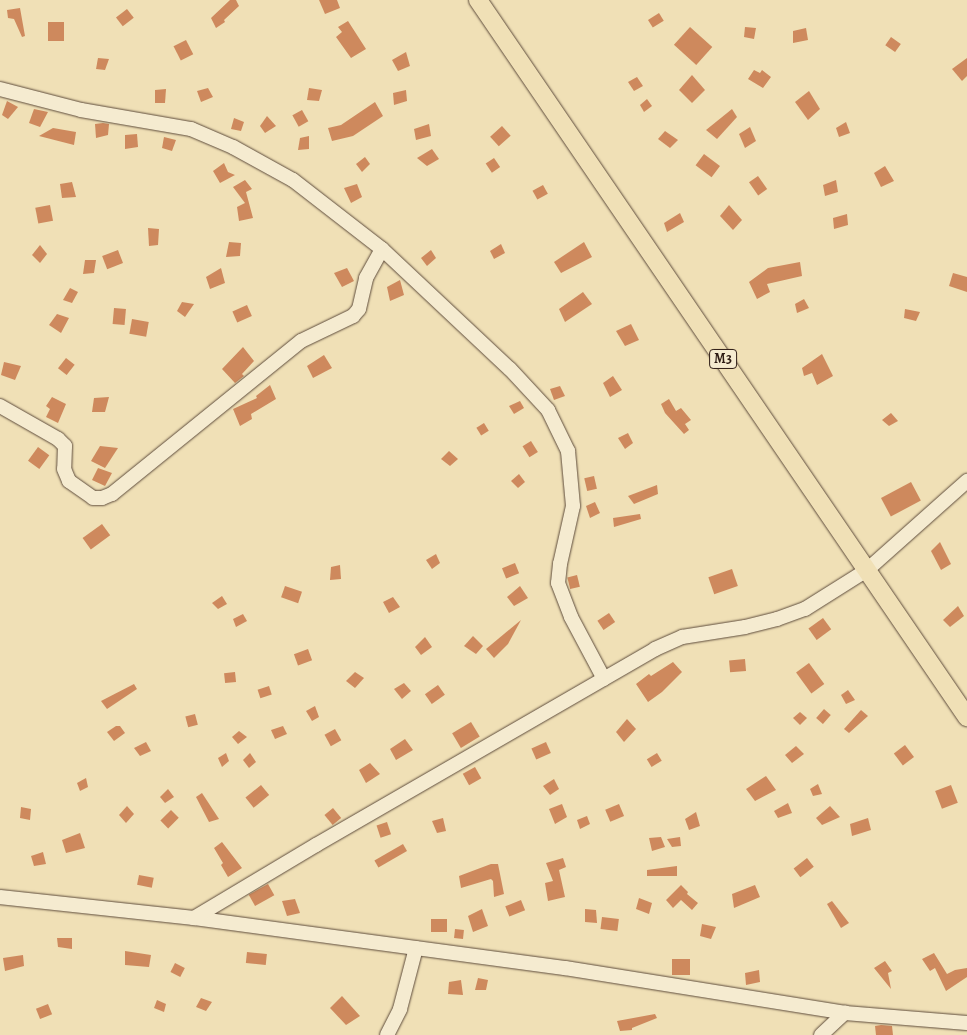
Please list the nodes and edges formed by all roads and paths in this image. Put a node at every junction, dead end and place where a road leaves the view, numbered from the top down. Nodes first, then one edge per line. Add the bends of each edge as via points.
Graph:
1 (478, 0) edge
2 (0, 88) edge
3 (382, 249) junction
4 (0, 406) edge
5 (967, 481) edge
6 (867, 570) junction
7 (604, 679) junction
8 (967, 717) edge
9 (0, 897) edge
10 (194, 918) junction
11 (416, 948) junction
12 (845, 1013) junction
13 (967, 1023) edge
14 (388, 1035) edge
15 (821, 1035) edge

1 - 6 main road, M3
2 - 3 street via 81,110 190,130 233,147 293,180
3 - 4 street via 366,278 359,309 353,316 300,341 112,494 93,498 69,481 64,469 65,446
3 - 7 street via 510,369 548,410 568,451 572,483 573,506 558,583 571,617
5 - 6 street
6 - 7 street via 805,608 745,627 682,637
6 - 8 main road, M3
7 - 10 street
9 - 10 street
10 - 11 street
11 - 12 street via 565,968
11 - 14 street via 400,1009
12 - 13 street
12 - 15 street

